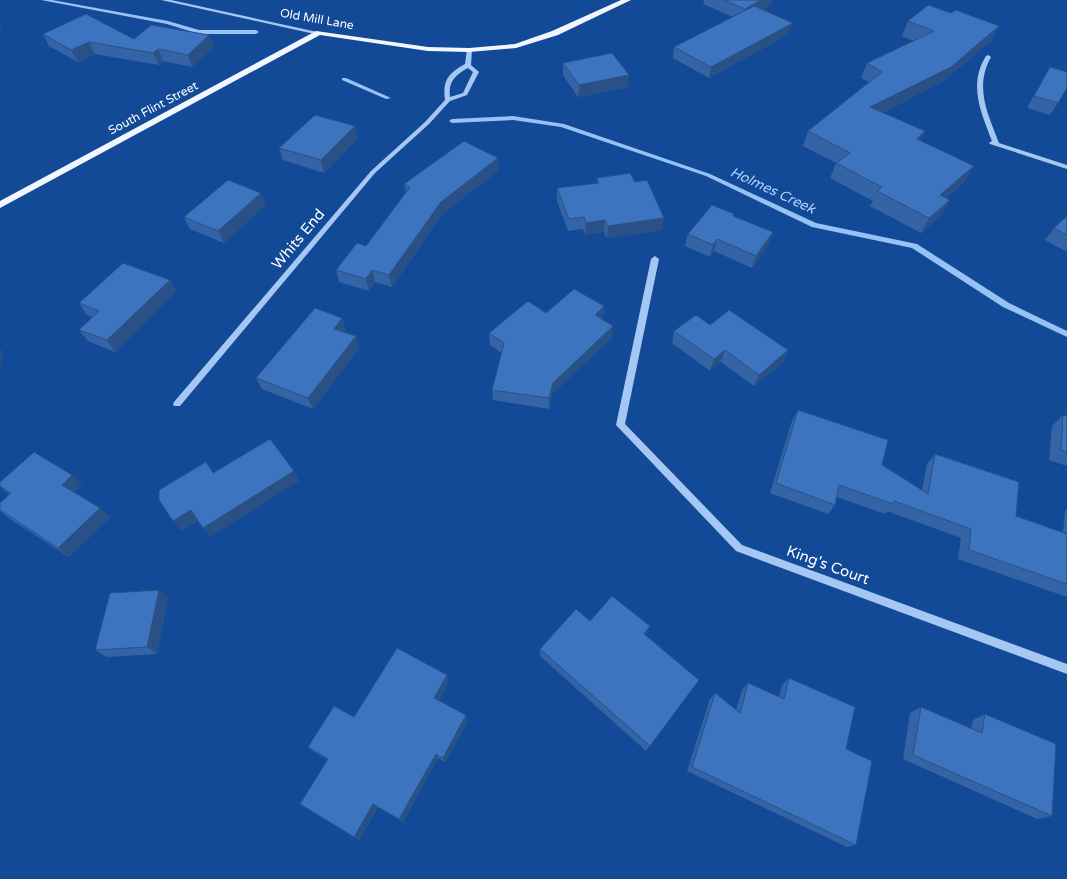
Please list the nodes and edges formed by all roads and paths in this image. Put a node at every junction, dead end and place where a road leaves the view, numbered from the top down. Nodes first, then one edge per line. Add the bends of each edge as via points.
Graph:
1 (164, 0) edge
2 (628, 0) edge
3 (319, 32) junction
4 (469, 50) junction
5 (988, 57) dead end
6 (468, 65) junction
7 (448, 100) junction
8 (994, 143) joint
9 (1067, 167) edge
10 (0, 205) edge
11 (655, 259) dead end
12 (177, 404) dead end
13 (1067, 669) edge

1 - 3 street, Old Mill Lane
2 - 4 main road, Old Mill Lane via 555,33 516,46
3 - 4 main road, Old Mill Lane via 428,49
3 - 10 main road, South Flint Street
4 - 6 street, Whits End
5 - 8 street via 980,70 979,87
6 - 7 street via 452,75 445,90
6 - 7 street, Whits End via 476,72 465,94
7 - 12 street, Whits End via 373,172
8 - 9 street
11 - 13 street, King's Court via 620,425 739,548

